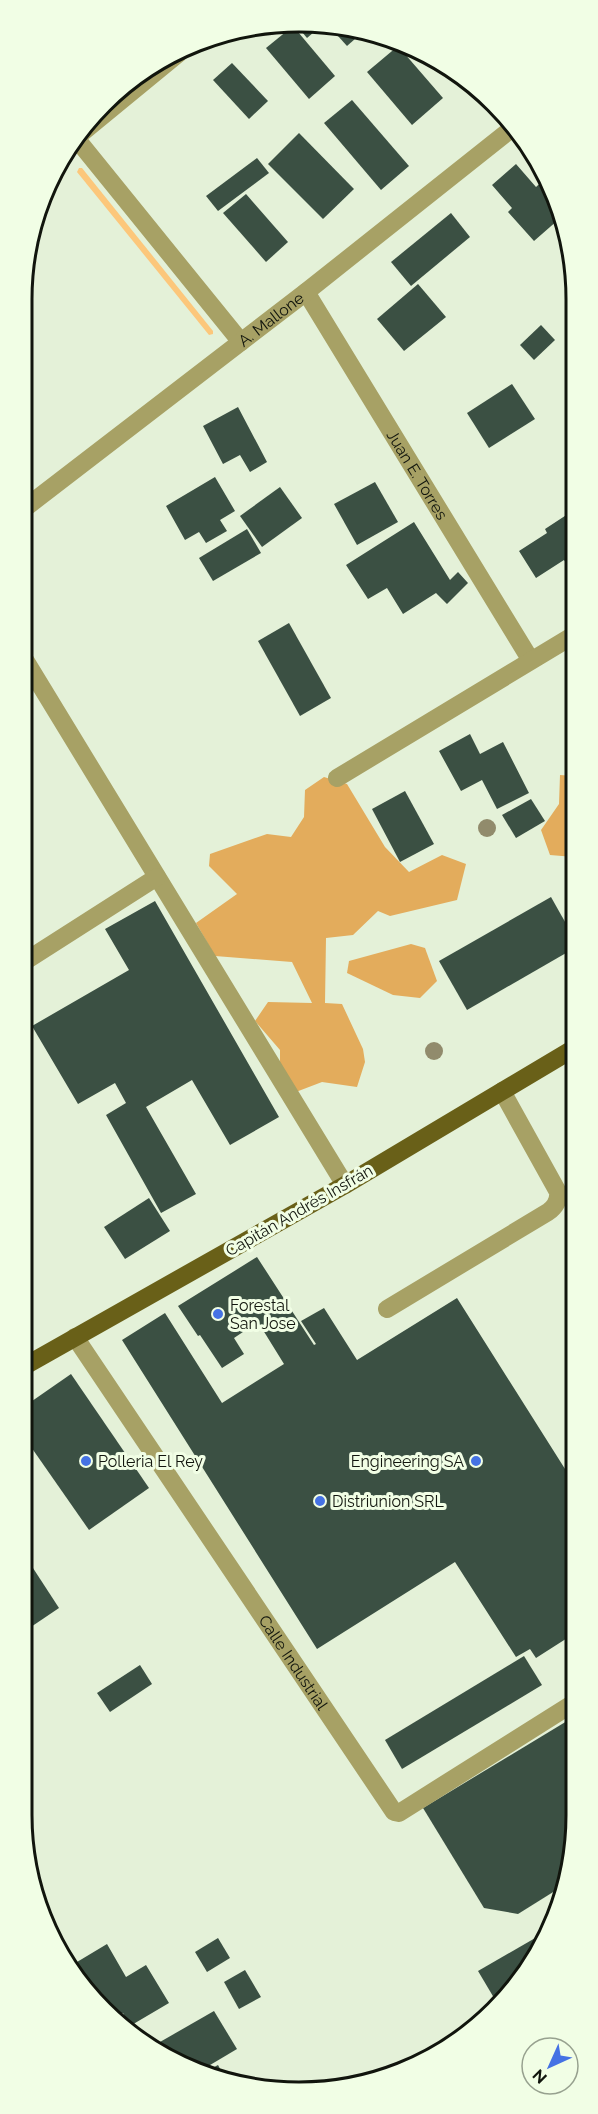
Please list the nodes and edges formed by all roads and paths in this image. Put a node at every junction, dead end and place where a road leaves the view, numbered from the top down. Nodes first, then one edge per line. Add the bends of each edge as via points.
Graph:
1 (153, 75) edge
2 (111, 109) edge
3 (508, 132) edge
4 (79, 147) edge
5 (306, 292) junction
6 (241, 342) junction
7 (32, 503) edge
8 (566, 640) edge
9 (530, 660) junction
10 (32, 672) edge
11 (337, 778) dead end
12 (157, 877) junction
13 (32, 957) edge
14 (566, 1053) edge
15 (502, 1091) junction
16 (345, 1185) junction
17 (387, 1309) dead end
18 (75, 1337) junction
19 (32, 1361) edge
20 (566, 1708) edge

1 - 2 street
3 - 5 street, A. Mallone
4 - 6 street
5 - 6 street, A. Mallone
5 - 9 street, Juan E. Torres
6 - 7 street, A. Mallone
8 - 9 street
9 - 11 street
10 - 12 street
12 - 13 street
12 - 16 street
14 - 15 main road, Capitán Andrés Insfrán
15 - 16 main road, Capitán Andrés Insfrán
15 - 17 street via 559,1198 548,1212
16 - 18 main road, Capitán Andrés Insfrán
18 - 19 main road, Capitán Andrés Insfrán
18 - 20 street, Calle Industrial via 393,1812 399,1813

